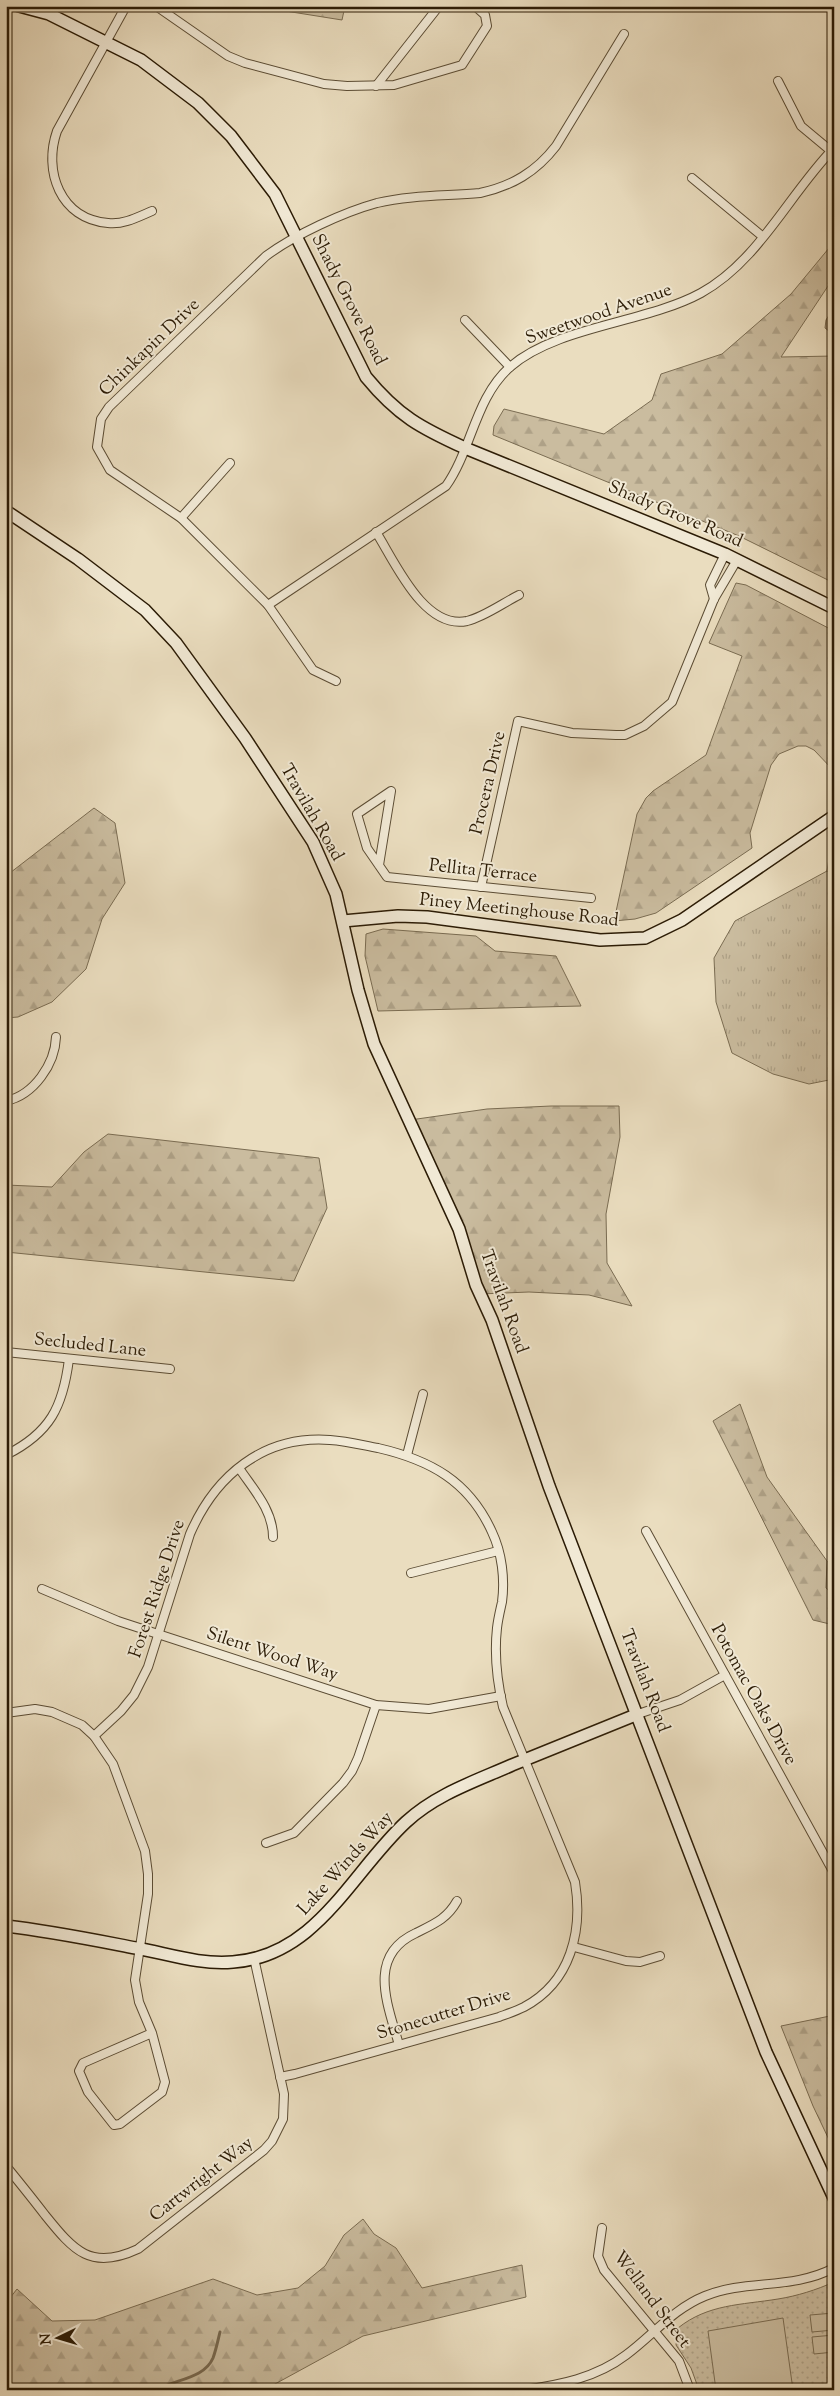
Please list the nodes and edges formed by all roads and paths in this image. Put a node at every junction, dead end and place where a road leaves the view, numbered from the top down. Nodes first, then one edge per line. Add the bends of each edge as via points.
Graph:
1 (19, 6) edge
2 (126, 6) edge
3 (156, 6) edge
4 (440, 6) edge
5 (475, 6) edge
6 (45, 10) edge
7 (624, 34) dead end
8 (105, 42) junction
9 (778, 81) dead end
10 (376, 86) junction
11 (832, 149) edge
12 (692, 178) dead end
13 (152, 211) dead end
14 (762, 236) junction
15 (297, 237) junction
16 (465, 320) dead end
17 (510, 367) junction
18 (465, 448) junction
19 (230, 463) dead end
20 (6, 511) edge
21 (181, 518) junction
22 (376, 532) junction
23 (724, 554) junction
24 (737, 560) junction
25 (519, 595) dead end
26 (714, 599) junction
27 (268, 604) junction
28 (834, 608) edge
29 (336, 682) dead end
30 (834, 816) edge
31 (378, 865) junction
32 (481, 887) junction
33 (592, 898) dead end
34 (343, 921) junction
35 (56, 1037) dead end
36 (6, 1101) edge
37 (6, 1352) edge
38 (68, 1359) junction
39 (170, 1369) dead end
40 (422, 1394) dead end
41 (6, 1455) edge
42 (407, 1455) junction
43 (238, 1468) junction
44 (646, 1531) dead end
45 (273, 1537) dead end
46 (498, 1551) junction
47 (411, 1573) dead end
48 (42, 1589) dead end
49 (159, 1633) junction
50 (725, 1675) junction
51 (501, 1696) junction
52 (376, 1705) junction
53 (6, 1713) edge
54 (638, 1714) junction
55 (94, 1736) junction
56 (526, 1760) junction
57 (266, 1843) dead end
58 (834, 1873) edge
59 (457, 1900) dead end
60 (6, 1926) edge
61 (574, 1946) junction
62 (138, 1948) junction
63 (660, 1956) dead end
64 (254, 1958) junction
65 (152, 2033) junction
66 (399, 2045) junction
67 (280, 2077) junction
68 (6, 2166) edge
69 (834, 2198) edge
70 (602, 2228) dead end
71 (834, 2268) edge
72 (653, 2330) junction
73 (523, 2390) edge
74 (690, 2390) edge

1 - 6 main road, Shady Grove Road
2 - 8 street
3 - 10 street via 220,52 237,60 324,84
4 - 10 street
5 - 10 street via 485,15 487,26 462,65 400,84
6 - 8 main road, Shady Grove Road
7 - 15 street, Chinkapin Drive via 556,146 524,177 510,185 480,193 378,203
8 - 13 street via 57,131 52,144 52,174 57,189 74,208 97,222 122,222
8 - 15 main road, Shady Grove Road via 141,60 165,77 198,102 232,136 275,194
9 - 11 street via 801,126
11 - 14 street, Sweetwood Avenue
12 - 14 street
14 - 17 street, Sweetwood Avenue via 729,273 700,293 553,343
15 - 18 main road, Shady Grove Road via 356,360 376,389 418,426
15 - 21 street, Chinkapin Drive via 266,256 109,407 101,419 97,447 110,470
16 - 17 street
17 - 18 street, Sweetwood Avenue via 486,398
18 - 22 street, Sweetwood Avenue via 446,486
18 - 23 main road, Shady Grove Road
19 - 21 street
20 - 34 main road, Travilah Road via 122,591 176,643 245,738 313,842 336,894
21 - 27 street, Chinkapin Drive
22 - 25 street via 420,601 442,618 467,620
22 - 27 street, Sweetwood Avenue
23 - 24 main road, Shady Grove Road
23 - 26 street, Procera Drive via 710,585
24 - 26 street, Procera Drive
24 - 28 main road, Shady Grove Road
26 - 32 street, Procera Drive via 672,702 644,726 616,735 572,733 518,721
27 - 29 street, Chinkapin Drive via 313,670
30 - 34 main road, Piney Meetinghouse Road via 682,920 645,938 600,940 427,917
31 - 31 street, Pellita Terrace via 385,828 391,791 357,814 367,848
31 - 32 street, Pellita Terrace via 387,877
32 - 33 street, Pellita Terrace
34 - 54 main road, Travilah Road via 371,1036 459,1229 549,1486
35 - 36 street via 51,1061 36,1084
37 - 38 street, Secluded Lane
38 - 39 street, Secluded Lane
38 - 41 street via 66,1384 59,1406 46,1427 26,1445
40 - 42 street
42 - 43 street, Forest Ridge Drive via 350,1442 310,1440 278,1446
42 - 46 street, Forest Ridge Drive via 430,1465 463,1488 482,1513
43 - 45 street via 269,1512
43 - 49 street, Forest Ridge Drive via 216,1488 198,1514
44 - 50 street, Potomac Oaks Drive
46 - 47 street
46 - 51 street, Forest Ridge Drive via 503,1583 495,1655
48 - 49 street, Silent Wood Way via 118,1621
49 - 52 street, Silent Wood Way
49 - 55 street, Forest Ridge Drive via 148,1667 134,1695
50 - 54 street via 680,1700
50 - 58 street, Potomac Oaks Drive
51 - 52 street, Silent Wood Way via 429,1709
51 - 56 street, Forest Ridge Drive
52 - 57 street via 348,1777 294,1833
53 - 55 street via 35,1709 52,1712 82,1725
54 - 56 main road, Lake Winds Way
54 - 69 main road, Travilah Road via 776,2076
55 - 62 street via 113,1764 144,1852 148,1894
56 - 61 street, Stonecutter Drive via 575,1882 579,1906
56 - 64 main road, Lake Winds Way via 459,1788 427,1806 386,1842 314,1927 284,1948
59 - 66 street via 442,1921 407,1937 396,1946 390,1957 383,1977 384,1990
60 - 62 main road, Lake Winds Way
61 - 63 street via 626,1961 640,1962
61 - 66 street, Stonecutter Drive via 556,1980 524,2007
62 - 64 main road, Lake Winds Way via 212,1962
62 - 65 street via 134,1980
64 - 67 street, Cartwright Way
65 - 65 street via 165,2082 162,2092 120,2124 114,2125 88,2092 79,2071 83,2063
66 - 67 street, Stonecutter Drive
67 - 68 street, Cartwright Way via 284,2094 283,2119 264,2150 138,2249 119,2258 89,2256 68,2244
70 - 72 street, Welland Street via 598,2256 604,2270
71 - 72 street via 800,2281 706,2296 683,2307
72 - 73 street via 626,2356 589,2375 560,2385
72 - 74 street, Welland Street via 679,2361

